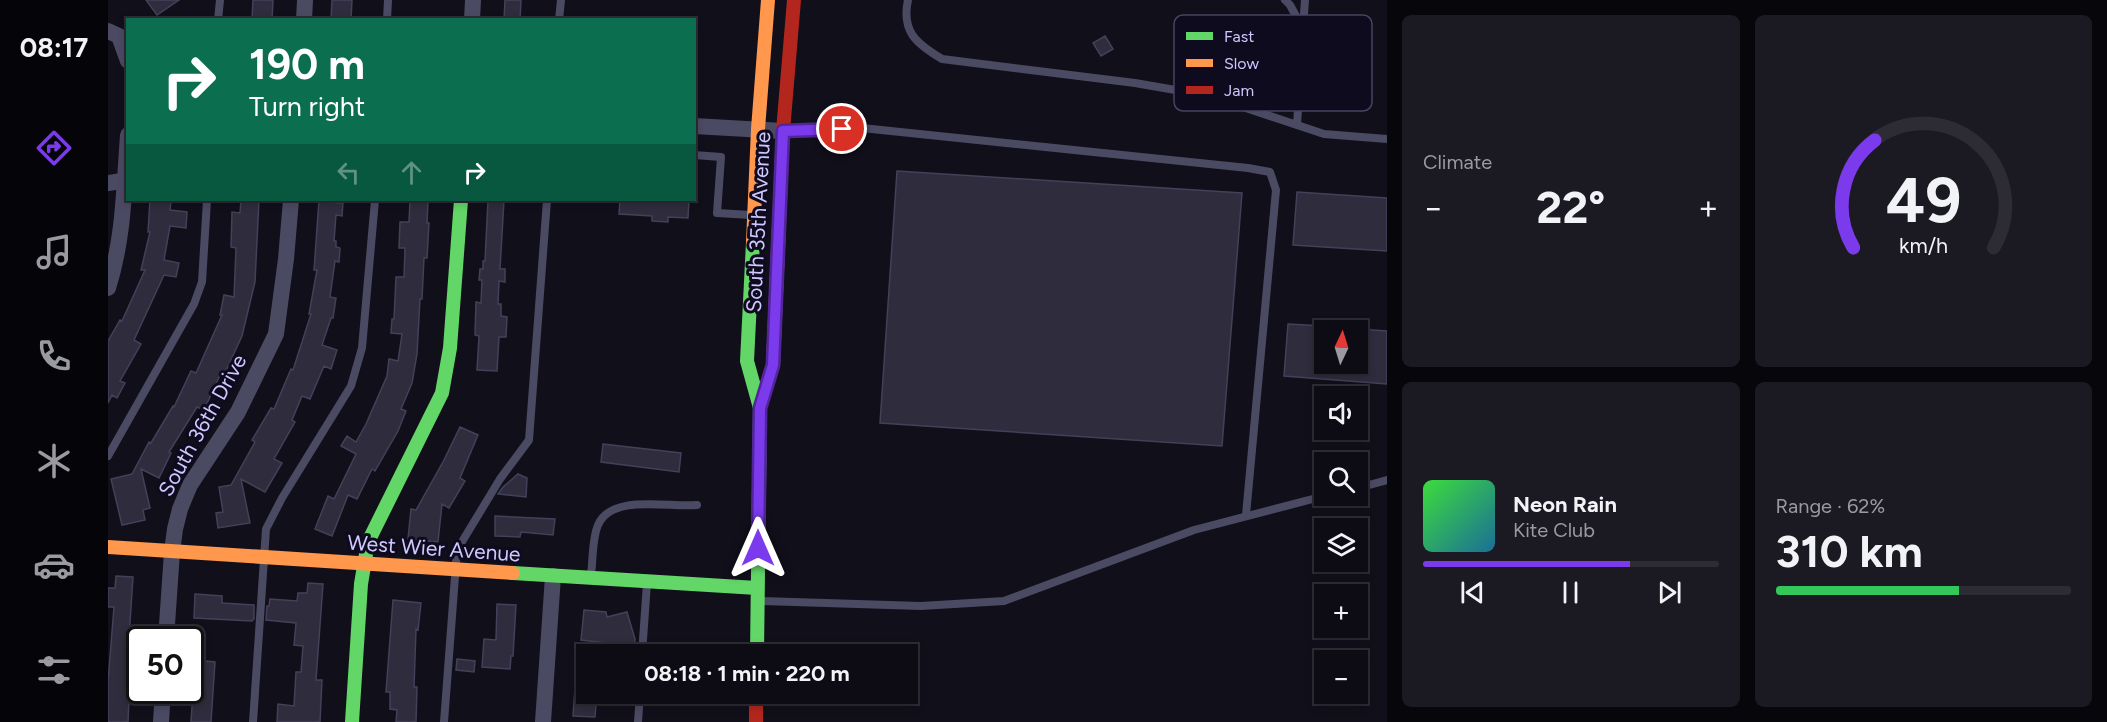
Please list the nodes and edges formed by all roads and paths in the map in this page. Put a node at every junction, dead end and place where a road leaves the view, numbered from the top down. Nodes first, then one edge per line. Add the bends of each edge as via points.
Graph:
1 (220, 0) edge
2 (305, 0) edge
3 (388, 0) edge
4 (473, 0) edge
5 (561, 0) edge
6 (768, 0) edge
7 (794, 0) edge
8 (908, 0) edge
9 (1285, 0) edge
10 (1305, 0) edge
11 (1295, 15) edge
12 (1304, 15) edge
13 (218, 18) edge
14 (304, 18) edge
15 (387, 18) edge
16 (472, 18) edge
17 (559, 18) edge
18 (114, 34) edge
19 (126, 57) edge
20 (1174, 89) edge
21 (1255, 111) edge
22 (1298, 111) edge
23 (1297, 125) junction
24 (696, 126) edge
25 (758, 129) junction
26 (783, 131) junction
27 (1387, 139) edge
28 (126, 146) edge
29 (696, 155) edge
30 (120, 181) edge
31 (207, 201) edge
32 (291, 201) edge
33 (375, 201) edge
34 (461, 201) edge
35 (547, 201) edge
36 (754, 215) junction
37 (108, 288) edge
38 (760, 408) junction
39 (108, 456) edge
40 (1387, 480) edge
41 (1368, 485) edge
42 (1314, 498) edge
43 (697, 505) dead end
44 (1246, 515) junction
45 (108, 547) edge
46 (172, 552) junction
47 (264, 558) junction
48 (363, 564) junction
49 (456, 570) junction
50 (553, 576) junction
51 (591, 579) junction
52 (647, 583) junction
53 (757, 595) junction
54 (167, 626) edge
55 (643, 644) edge
56 (757, 644) edge
57 (162, 704) edge
58 (639, 704) edge
59 (756, 704) edge
60 (160, 722) edge
61 (253, 722) edge
62 (352, 722) edge
63 (444, 722) edge
64 (543, 722) edge
65 (638, 722) edge
66 (756, 722) edge

1 - 13 lane
2 - 14 street
3 - 15 lane
4 - 16 street
5 - 17 lane
6 - 25 street, South 35th Avenue
7 - 26 street, South 35th Avenue
8 - 20 lane via 908,31 920,46 942,59
9 - 11 lane
10 - 12 lane
18 - 19 street
21 - 23 lane
22 - 23 lane
23 - 27 lane via 1324,134
24 - 25 street
25 - 26 street
25 - 36 street, South 35th Avenue
26 - 38 street, South 35th Avenue via 773,365
26 - 44 lane via 862,128 1270,172 1276,190
28 - 30 street
29 - 36 lane via 721,157 717,213
30 - 37 street via 120,238
31 - 39 lane via 202,282 194,304
32 - 46 street, South 36th Drive via 276,334 238,412 190,485 177,519
33 - 47 lane via 362,348 351,386 276,508 266,529
34 - 48 street via 450,348 442,393 368,542
35 - 49 lane via 530,440 500,479 457,550
36 - 38 street, South 35th Avenue via 747,361
38 - 53 street, South 35th Avenue
40 - 41 lane
42 - 44 lane
43 - 51 lane via 623,505 609,512 597,526
44 - 53 lane via 1194,530 1004,601 921,606
45 - 46 street, West Wier Avenue
46 - 47 street, West Wier Avenue
46 - 54 street, South 36th Drive
47 - 48 street, West Wier Avenue
47 - 61 lane
48 - 49 street, West Wier Avenue
48 - 62 street
49 - 50 street, West Wier Avenue
49 - 63 lane
50 - 51 street, West Wier Avenue
50 - 64 street
51 - 52 street, West Wier Avenue
52 - 53 street, West Wier Avenue
52 - 55 lane
53 - 56 street, South 35th Avenue
57 - 60 street
58 - 65 lane
59 - 66 street

